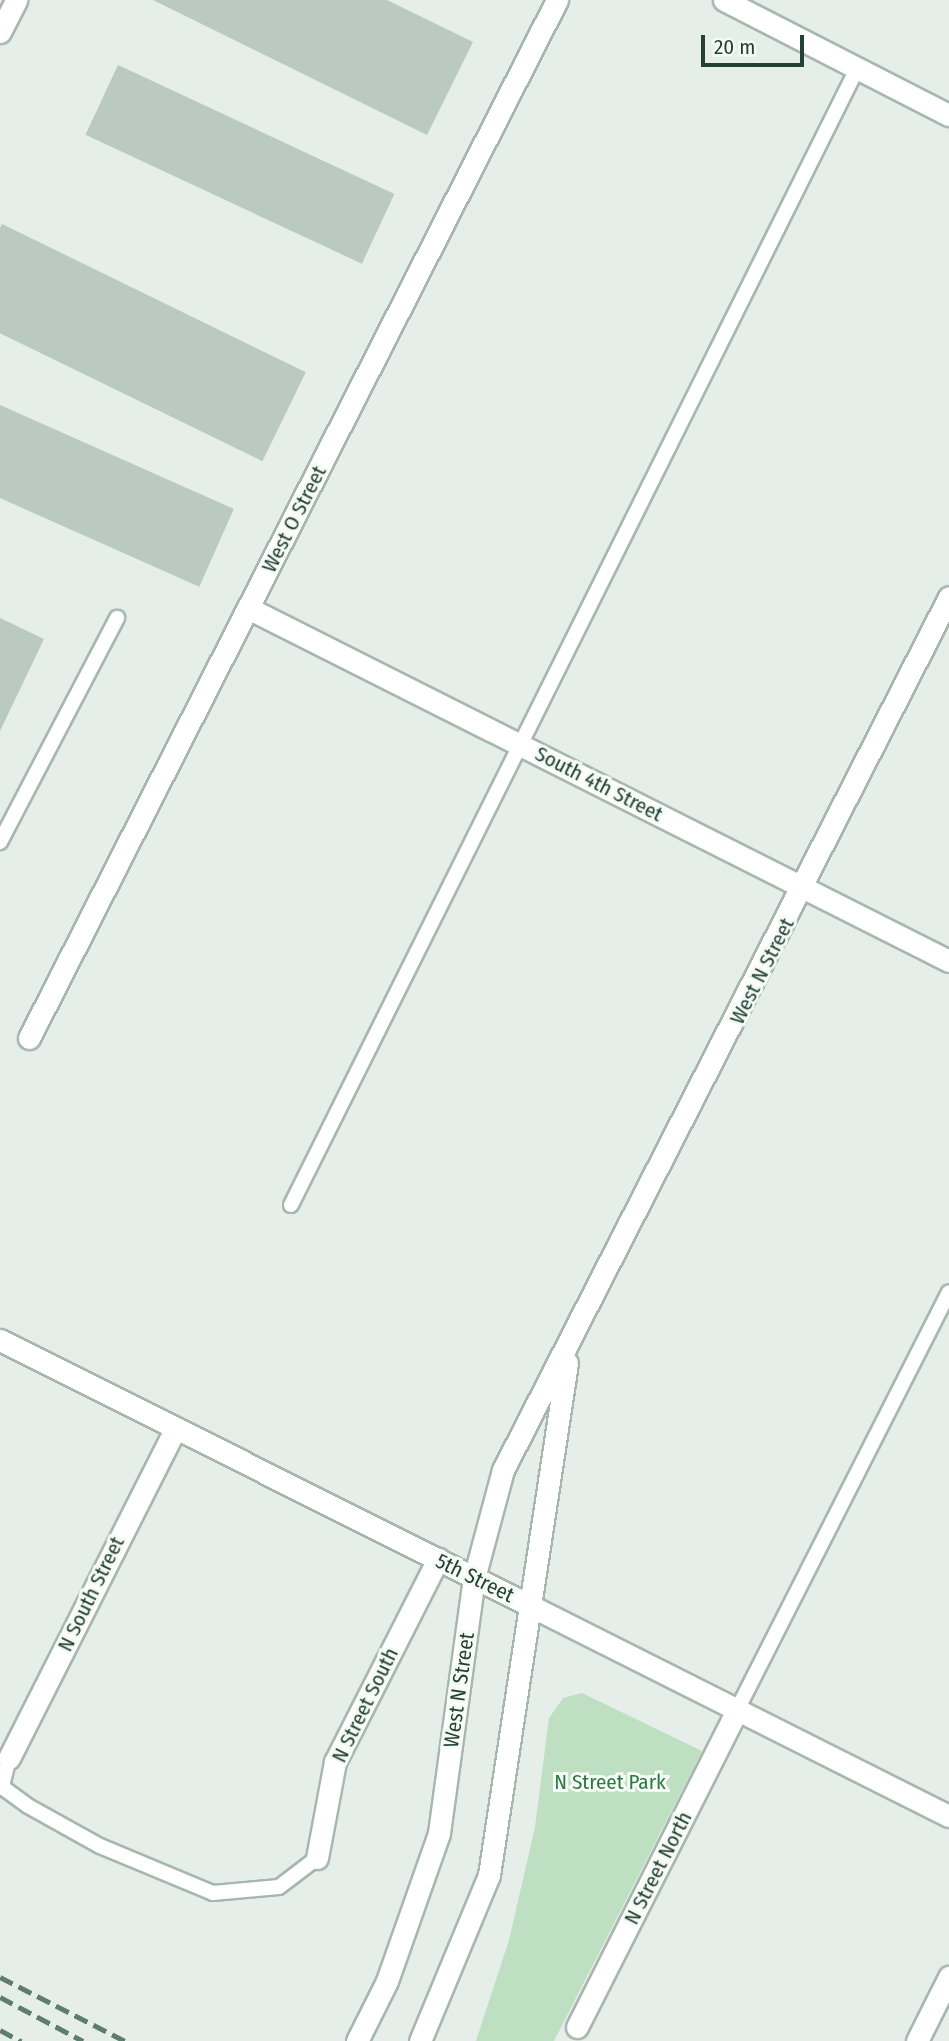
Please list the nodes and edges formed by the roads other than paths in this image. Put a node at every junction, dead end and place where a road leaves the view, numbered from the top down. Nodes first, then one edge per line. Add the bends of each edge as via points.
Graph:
1 (16, 0) edge
2 (557, 0) edge
3 (724, 0) edge
4 (0, 32) edge
5 (857, 69) junction
6 (949, 115) edge
7 (949, 597) edge
8 (248, 608) junction
9 (117, 618) dead end
10 (517, 743) junction
11 (0, 842) edge
12 (806, 887) junction
13 (949, 961) edge
14 (29, 1038) dead end
15 (291, 1205) dead end
16 (949, 1292) edge
17 (0, 1340) edge
18 (570, 1343) junction
19 (175, 1429) junction
20 (438, 1559) junction
21 (474, 1578) junction
22 (529, 1605) junction
23 (738, 1708) junction
24 (9, 1758) joint
25 (949, 1816) edge
26 (317, 1858) joint
27 (949, 1977) edge
28 (577, 2027) dead end
29 (357, 2041) edge
30 (420, 2041) edge
31 (918, 2041) edge

1 - 4 street
2 - 8 street, West O Street
3 - 5 street
5 - 6 street
5 - 10 lane
7 - 12 street, West N Street
8 - 10 street, South 4th Street
8 - 14 street, West O Street
9 - 11 lane
10 - 12 street, South 4th Street
10 - 15 lane
12 - 13 street, South 4th Street
12 - 18 street, West N Street
16 - 23 lane
17 - 19 street, 5th Street
18 - 21 street, West N Street via 503,1470
18 - 22 street, West N Street
19 - 20 street, 5th Street
19 - 24 street, N South Street
20 - 21 street, 5th Street
20 - 26 street, N Street South via 335,1762
21 - 22 street, 5th Street
21 - 29 street, West N Street via 439,1833 387,1981
22 - 23 street, 5th Street
22 - 30 street, West N Street via 489,1875
23 - 25 street, 5th Street
23 - 28 street, N Street North
24 - 26 lane via 2,1787 28,1805 111,1851 213,1893 279,1887
27 - 31 street

